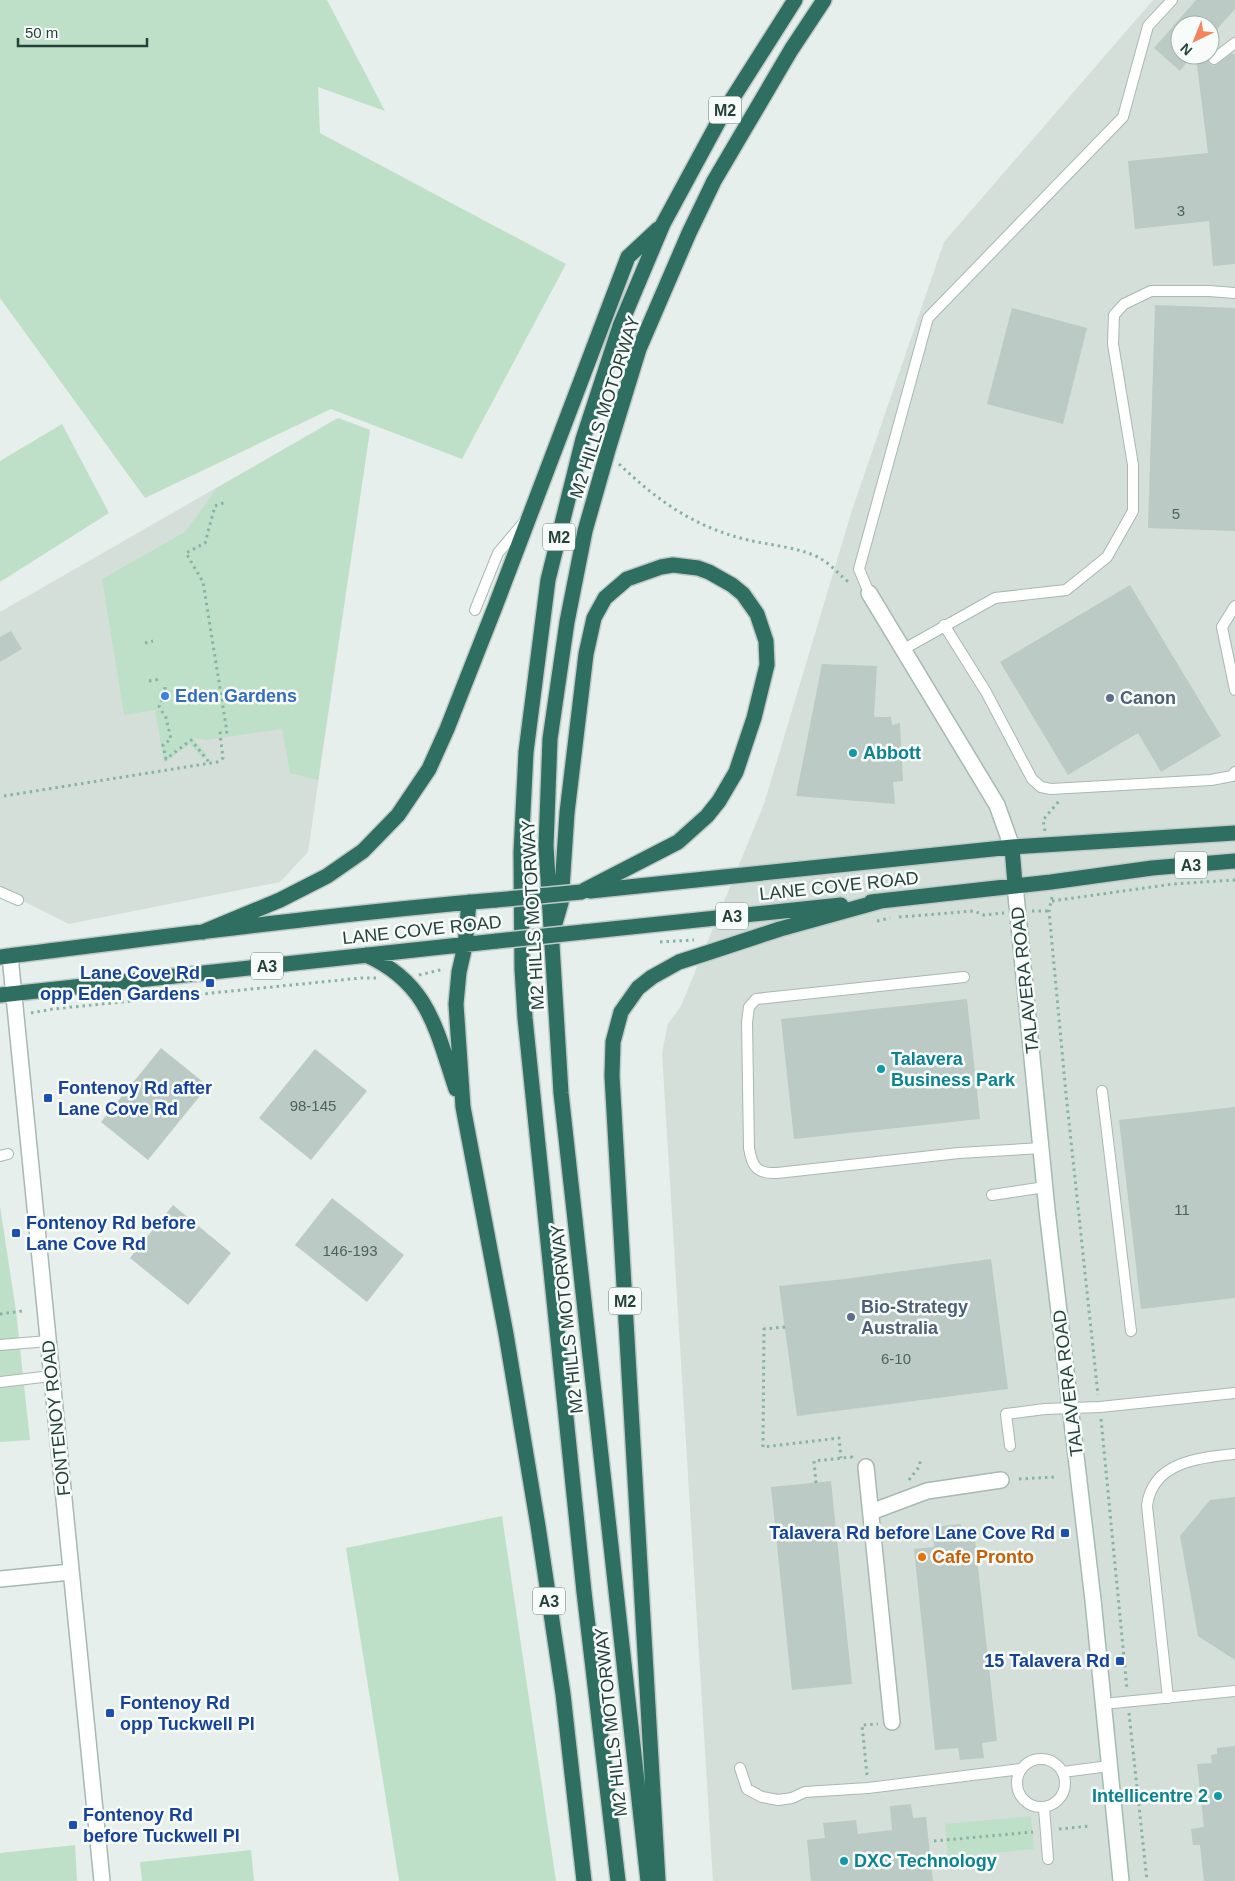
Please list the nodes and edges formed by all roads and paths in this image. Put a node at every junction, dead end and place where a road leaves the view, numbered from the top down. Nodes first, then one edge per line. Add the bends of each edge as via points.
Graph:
1 (795, 0) edge
2 (824, 0) edge
3 (1172, 0) edge
4 (1235, 43) edge
5 (1220, 54) edge
6 (663, 224) junction
7 (1235, 293) edge
8 (608, 450) junction
9 (226, 502) dead end
10 (532, 512) junction
11 (869, 593) junction
12 (1235, 606) edge
13 (475, 610) dead end
14 (944, 625) junction
15 (153, 641) dead end
16 (144, 643) dead end
17 (904, 649) junction
18 (161, 679) dead end
19 (149, 681) dead end
20 (165, 687) dead end
21 (1235, 690) edge
22 (209, 763) junction
23 (1235, 772) edge
24 (4, 796) dead end
25 (1060, 799) dead end
26 (1043, 820) dead end
27 (1235, 833) edge
28 (1012, 847) junction
29 (1235, 861) edge
30 (1235, 880) edge
31 (1015, 885) junction
32 (0, 892) edge
33 (581, 892) junction
34 (18, 900) dead end
35 (881, 901) junction
36 (469, 902) junction
37 (1049, 911) junction
38 (1018, 912) junction
39 (873, 922) dead end
40 (203, 932) junction
41 (551, 938) junction
42 (464, 946) junction
43 (366, 955) junction
44 (5, 956) edge
45 (460, 965) junction
46 (964, 977) dead end
47 (378, 978) dead end
48 (404, 979) junction
49 (7, 994) edge
50 (16, 1015) junction
51 (1102, 1091) dead end
52 (463, 1107) junction
53 (1042, 1148) junction
54 (1045, 1187) junction
55 (992, 1195) dead end
56 (22, 1311) dead end
57 (0, 1314) edge
58 (785, 1327) dead end
59 (1131, 1331) dead end
60 (48, 1341) junction
61 (0, 1345) edge
62 (51, 1376) junction
63 (1097, 1381) dead end
64 (0, 1382) edge
65 (1235, 1393) edge
66 (1071, 1408) junction
67 (1103, 1443) dead end
68 (1010, 1446) dead end
69 (1235, 1454) edge
70 (841, 1458) junction
71 (860, 1467) joint
72 (1054, 1477) dead end
73 (1001, 1480) dead end
74 (1018, 1480) dead end
75 (816, 1483) dead end
76 (871, 1512) junction
77 (71, 1572) junction
78 (0, 1579) edge
79 (1235, 1691) edge
80 (1168, 1698) junction
81 (1128, 1702) junction
82 (1103, 1704) junction
83 (892, 1722) joint
84 (1109, 1766) junction
85 (740, 1768) dead end
86 (1021, 1769) junction
87 (1063, 1772) junction
88 (867, 1773) dead end
89 (1044, 1808) junction
90 (1090, 1826) dead end
91 (1046, 1831) junction
92 (934, 1841) dead end
93 (1048, 1859) dead end
94 (102, 1881) edge
95 (584, 1881) edge
96 (618, 1881) edge
97 (648, 1881) edge
98 (658, 1881) edge
99 (1121, 1881) edge
100 (1147, 1881) edge

1 - 6 highway, M2 HILLS MOTORWAY / M2 via 722,115
2 - 8 highway, M2 HILLS MOTORWAY / M2 via 714,181 689,233 640,350
3 - 11 lane via 1148,26 1123,117 928,318 859,569
4 - 5 lane
6 - 10 highway, M2 via 628,257
6 - 96 highway, M2 HILLS MOTORWAY / M2 via 620,326 582,439 548,580 526,752 521,842 525,1018 584,1592
7 - 14 lane via 1151,291 1124,304 1114,315 1113,344 1133,465 1133,511 1107,556 1066,590 995,598
8 - 11 path via 631,476 672,509 704,526 821,558 849,582
8 - 41 highway, M2 HILLS MOTORWAY / M2 via 585,531 567,622 550,739 546,846
9 - 22 path via 215,506 205,543 186,553 203,582 226,732 220,733 223,758
10 - 13 lane via 498,552
10 - 40 highway, M2 via 429,769 398,815 363,851 327,876 280,900
11 - 17 street
12 - 21 lane via 1222,627
14 - 17 lane
14 - 23 lane via 986,692 1032,779 1041,787 1210,780 1232,776
15 - 16 path
17 - 28 street via 997,805
18 - 19 path
20 - 22 path via 160,706 171,739 163,745 166,759 190,740
22 - 24 path
25 - 26 path
27 - 28 highway, LANE COVE ROAD / A3
28 - 31 highway
28 - 33 highway, LANE COVE ROAD / A3
29 - 31 highway, LANE COVE ROAD / A3
30 - 37 path via 1173,884 1052,901
31 - 35 highway, LANE COVE ROAD / A3
31 - 38 street, TALAVERA ROAD
32 - 34 lane
33 - 36 highway, LANE COVE ROAD / A3, bridge
33 - 41 highway, M2 via 678,842 707,816 736,772 767,665 766,641 757,614 743,594 709,572 674,565 627,579 605,598 594,618 586,654 567,813 561,903
35 - 42 highway, LANE COVE ROAD / A3, bridge
35 - 98 highway, M2 via 780,929 668,967 645,982 631,997 621,1012 614,1033 612,1076
36 - 40 highway, LANE COVE ROAD / A3
36 - 42 highway, A3
37 - 38 path
37 - 63 path
38 - 39 path via 984,915 974,911
38 - 53 street, TALAVERA ROAD
40 - 44 highway, LANE COVE ROAD / A3
41 - 97 highway, M2 HILLS MOTORWAY / M2 via 561,1093
42 - 43 highway, LANE COVE ROAD / A3
42 - 45 highway, A3
43 - 48 highway, A3
43 - 49 highway, LANE COVE ROAD / A3
44 - 49 street, FONTENOY ROAD
45 - 48 path
45 - 52 highway, A3 via 456,1020
46 - 53 lane via 756,999 749,1007 748,1022 751,1161 758,1170 776,1174 959,1153
47 - 50 path
48 - 52 highway, A3 via 420,996 431,1016
49 - 50 street, FONTENOY ROAD
50 - 60 street, FONTENOY ROAD
51 - 59 lane
52 - 95 highway, A3 via 538,1526 563,1694
53 - 54 street, TALAVERA ROAD
54 - 55 lane
54 - 66 street, TALAVERA ROAD
56 - 57 path
58 - 70 path via 764,1329 763,1447 839,1438
60 - 61 lane
60 - 62 street, FONTENOY ROAD
62 - 64 lane
62 - 77 street, FONTENOY ROAD
65 - 66 lane
66 - 68 lane via 1006,1414
66 - 82 street, TALAVERA ROAD
67 - 81 path
69 - 80 lane via 1188,1461 1161,1476 1148,1494
70 - 71 path via 852,1457
70 - 75 path via 814,1461
71 - 76 street
72 - 74 path
73 - 76 street via 927,1491
76 - 83 street
77 - 78 street
77 - 94 street, FONTENOY ROAD
79 - 80 lane
80 - 81 lane
81 - 82 lane
81 - 100 path
82 - 84 street, TALAVERA ROAD
83 - 88 path via 862,1725
84 - 87 lane
84 - 99 street, TALAVERA ROAD
85 - 86 lane via 747,1789 762,1797 778,1800 805,1792 868,1788
86 - 87 lane via 1030,1761 1041,1758 1054,1762
86 - 89 lane via 1017,1780 1021,1799 1029,1805
87 - 89 lane via 1065,1790 1053,1805
89 - 91 lane
90 - 91 path
91 - 92 path
91 - 93 lane

